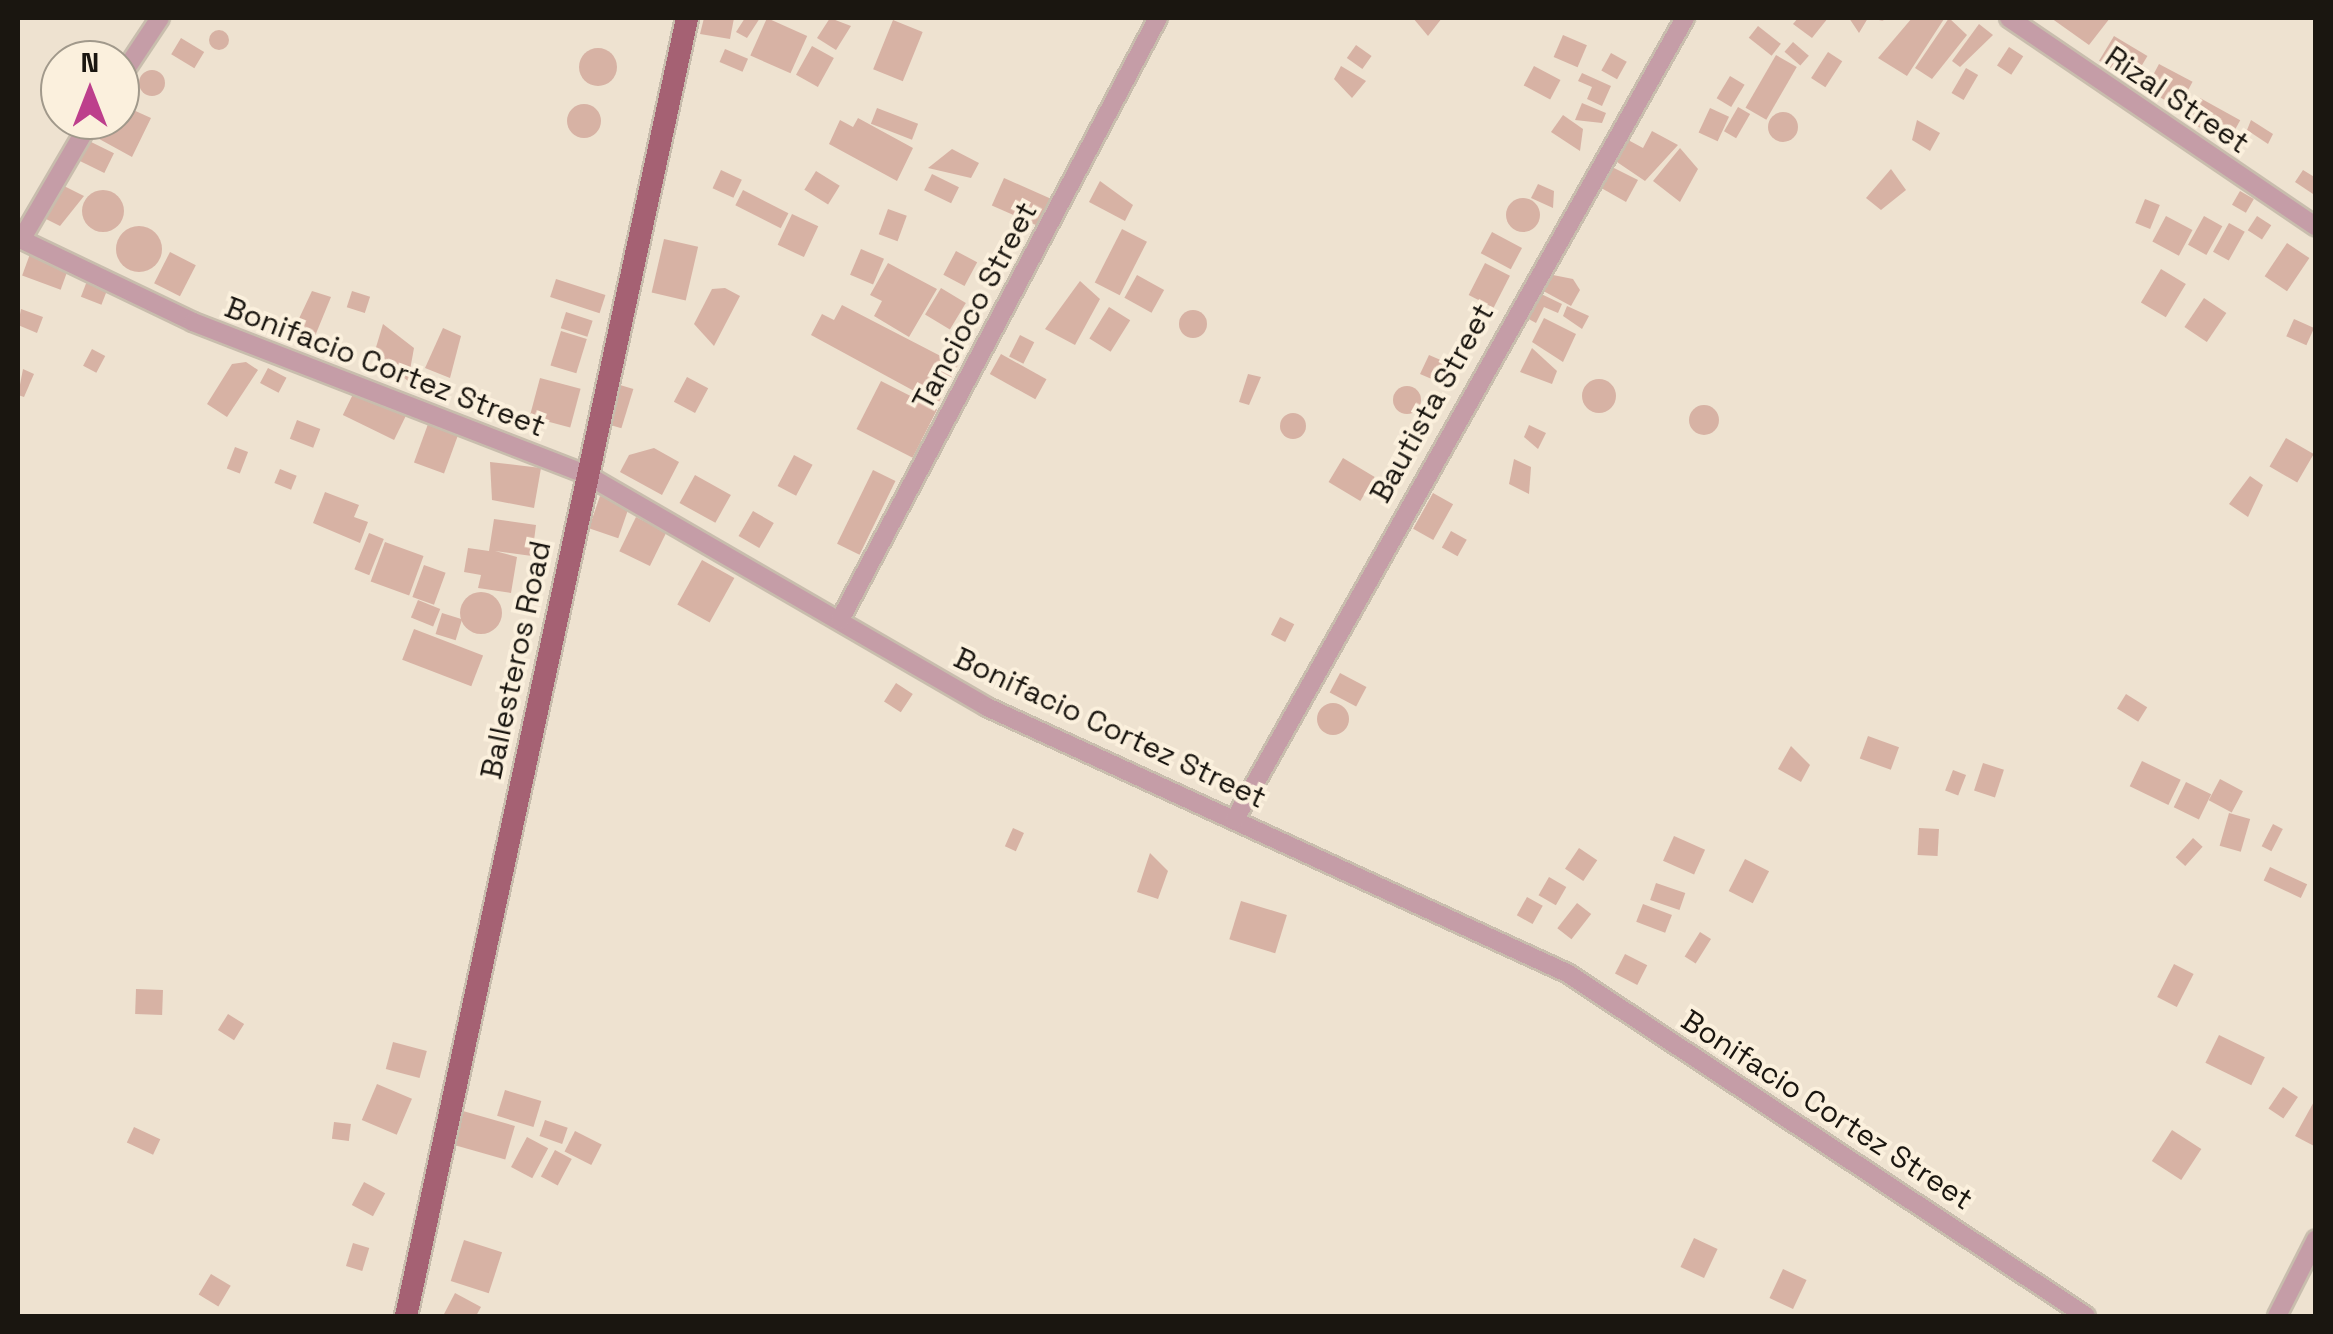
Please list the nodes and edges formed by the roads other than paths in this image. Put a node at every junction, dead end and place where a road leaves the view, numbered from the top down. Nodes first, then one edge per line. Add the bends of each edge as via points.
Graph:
1 (160, 18) edge
2 (687, 18) edge
3 (1158, 18) edge
4 (1685, 18) edge
5 (2009, 18) edge
6 (140, 48) edge
7 (78, 140) edge
8 (2316, 228) edge
9 (19, 239) edge
10 (587, 475) junction
11 (840, 620) junction
12 (1235, 819) junction
13 (2316, 1239) edge
14 (406, 1316) edge
15 (2086, 1316) edge
16 (2278, 1316) edge

1 - 6 street
2 - 10 main road, Ballesteros Road
3 - 11 street, Tancioco Street
4 - 12 street, Bautista Street
5 - 8 street, Rizal Street
7 - 9 street
9 - 10 street, Bonifacio Cortez Street via 192,322
10 - 11 street, Bonifacio Cortez Street
10 - 14 main road, Ballesteros Road
11 - 12 street, Bonifacio Cortez Street via 987,707
12 - 15 street, Bonifacio Cortez Street via 1566,973
13 - 16 street

